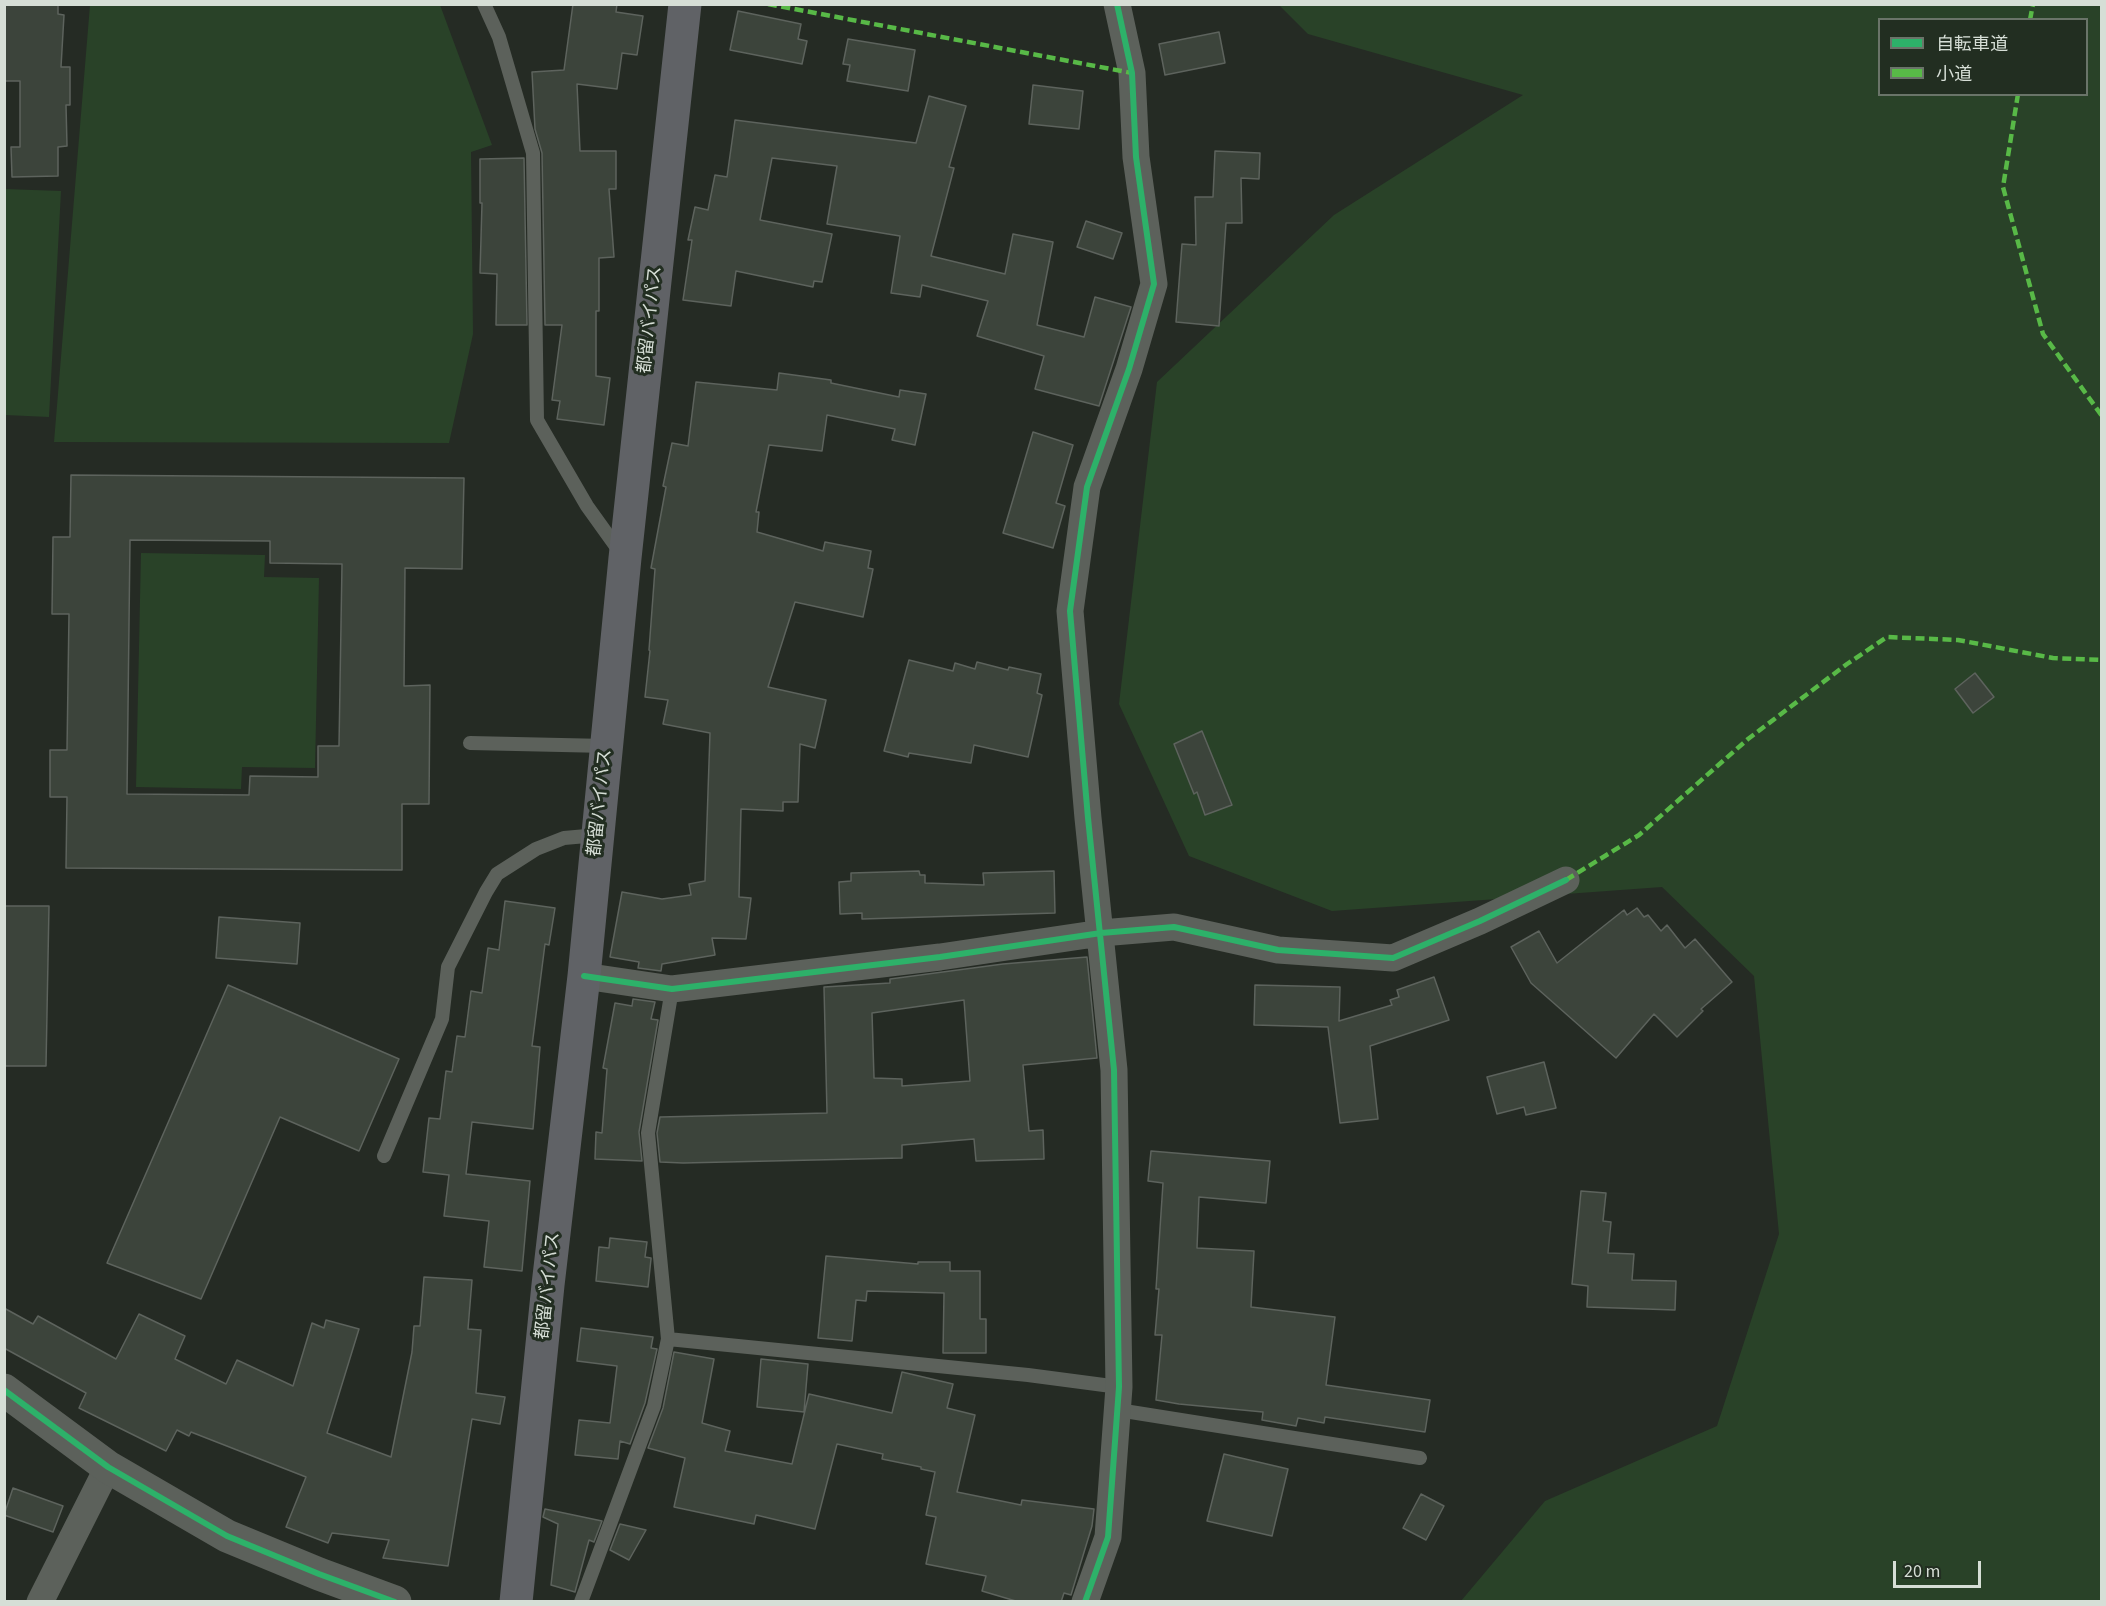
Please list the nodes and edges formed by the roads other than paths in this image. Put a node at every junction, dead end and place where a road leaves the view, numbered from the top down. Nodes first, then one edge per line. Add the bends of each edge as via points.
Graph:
1 (484, 4) edge
2 (685, 4) edge
3 (1117, 4) edge
4 (625, 558) junction
5 (470, 743) dead end
6 (607, 746) junction
7 (598, 835) junction
8 (1566, 880) dead end
9 (1101, 933) junction
10 (584, 976) junction
11 (672, 989) junction
12 (384, 1156) dead end
13 (668, 1339) junction
14 (4, 1390) edge
15 (1119, 1398) junction
16 (1420, 1458) dead end
17 (108, 1467) junction
18 (40, 1602) edge
19 (396, 1602) edge
20 (516, 1602) edge
21 (581, 1602) edge
22 (1085, 1602) edge

1 - 4 lane via 499,37 532,153 537,420 587,506
2 - 4 highway, 都留バイパス
3 - 9 street via 1132,73 1136,157 1154,284 1088,487 1070,611
4 - 6 highway, 都留バイパス
5 - 6 lane
6 - 7 highway, 都留バイパス
7 - 10 highway, 都留バイパス
7 - 12 lane via 564,838 536,849 497,874 448,967 442,1019
8 - 9 street via 1393,958 1278,951 1174,927
9 - 11 street
9 - 15 street via 1114,1070
10 - 11 street
10 - 20 highway, 都留バイパス
11 - 13 lane via 648,1133
13 - 15 lane via 1028,1375
13 - 21 lane via 654,1406
14 - 17 street
15 - 16 lane
15 - 22 street via 1108,1537
17 - 18 street
17 - 19 street via 227,1536

